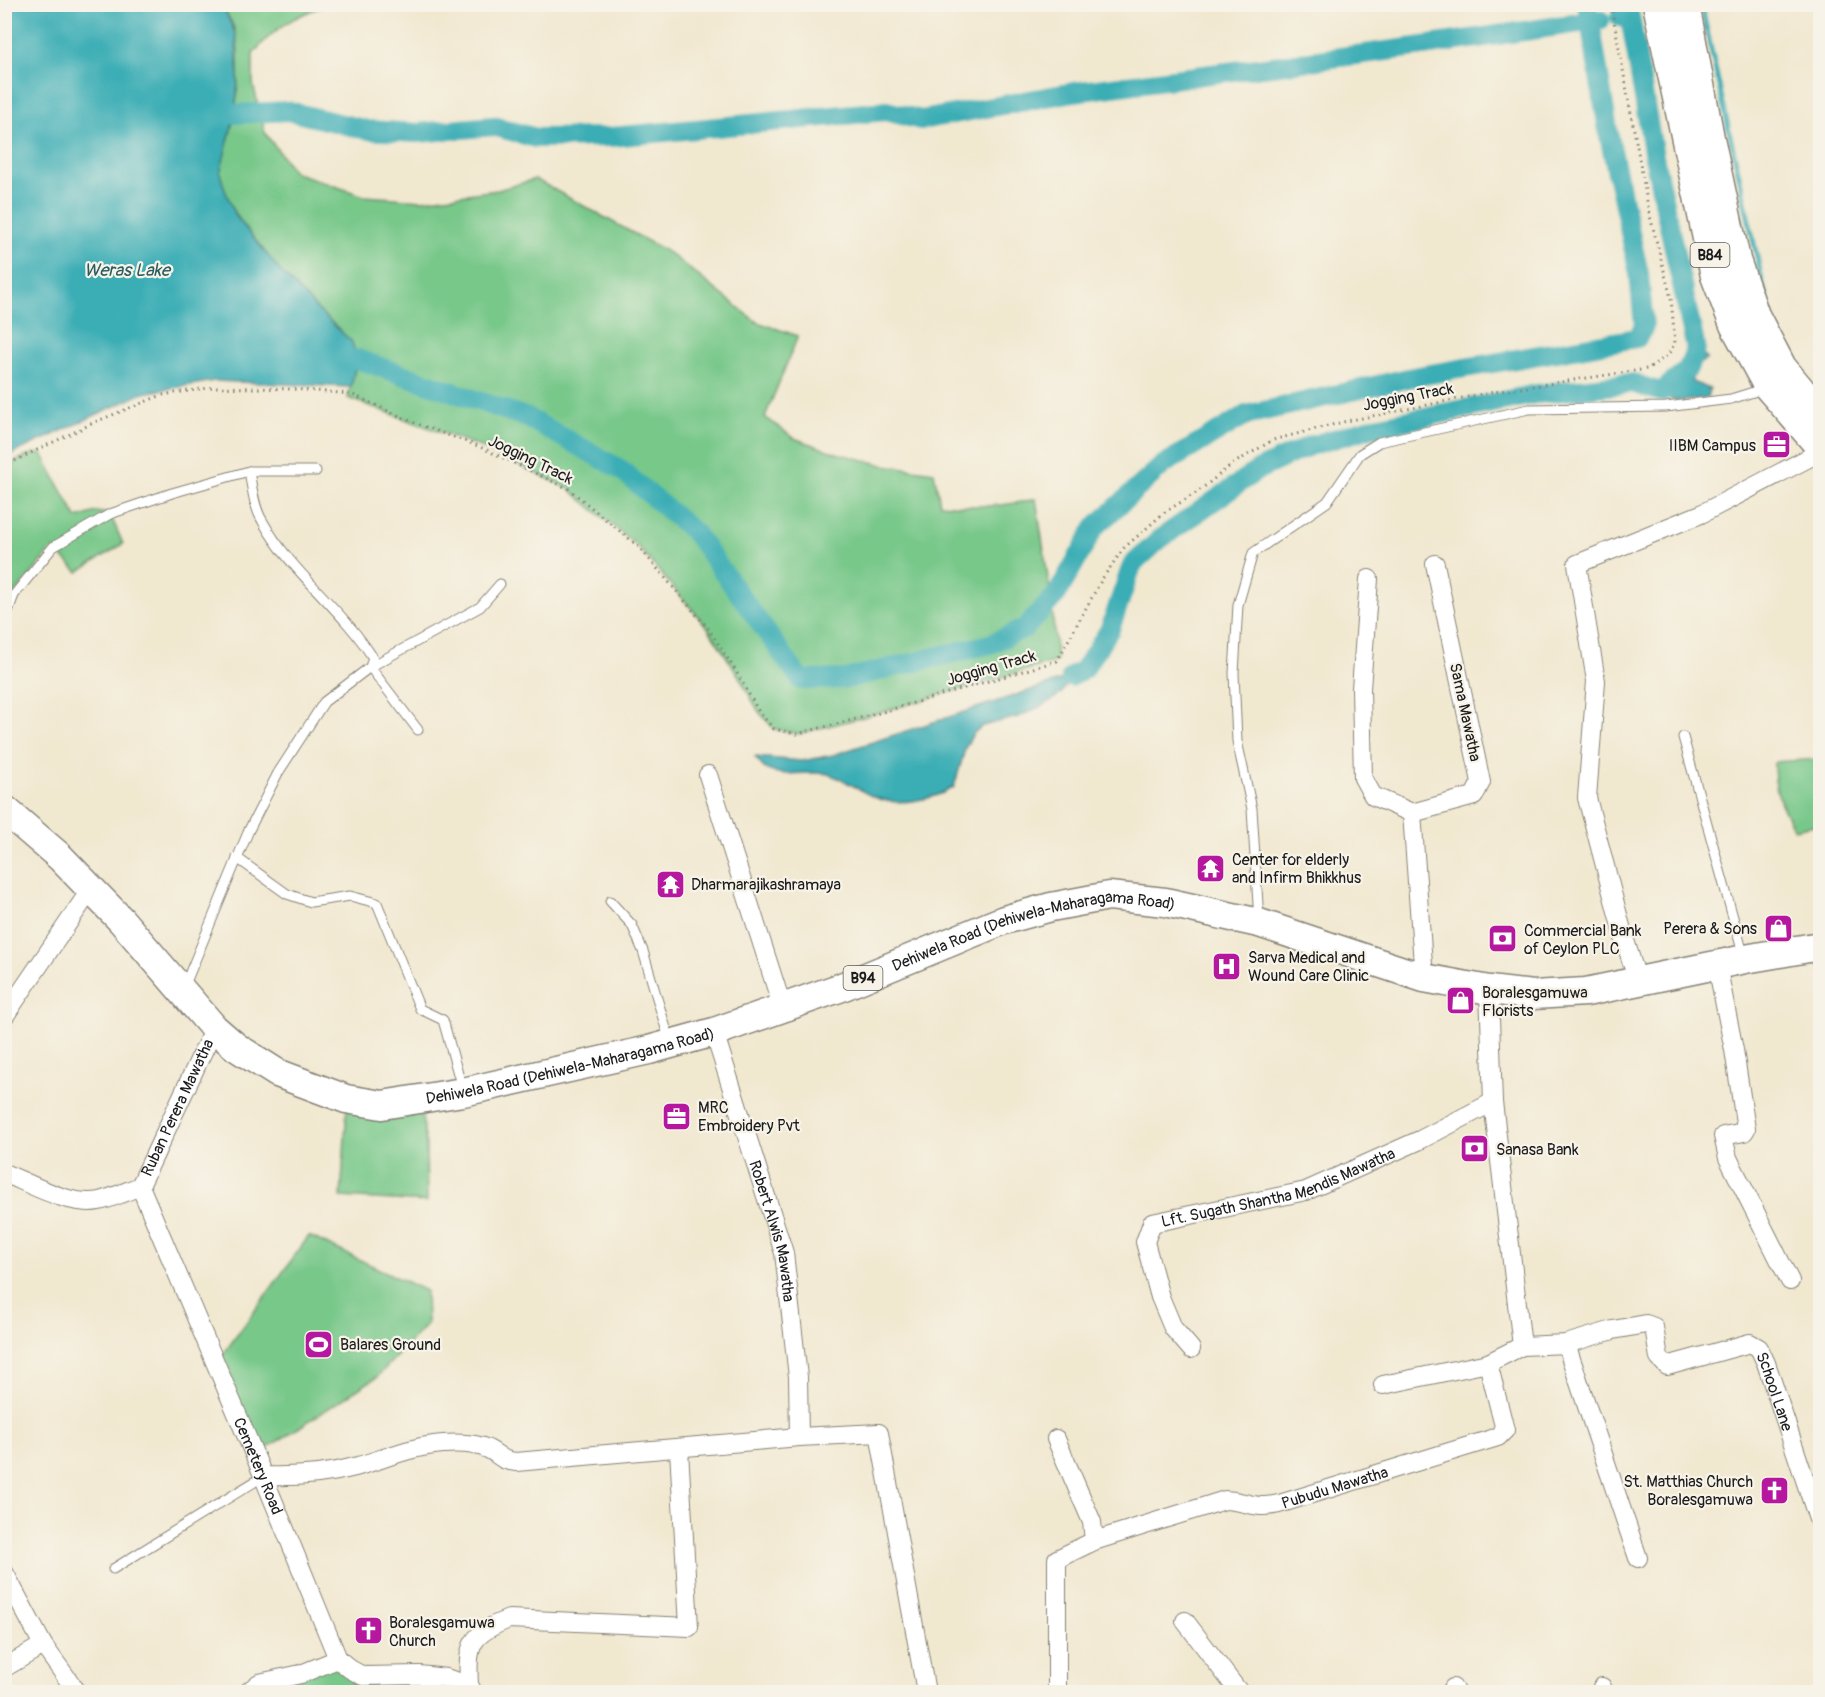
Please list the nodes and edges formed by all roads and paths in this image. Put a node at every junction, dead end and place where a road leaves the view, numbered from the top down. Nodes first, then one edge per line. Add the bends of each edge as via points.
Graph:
1 (1611, 4) edge
2 (1657, 4) edge
3 (1685, 4) edge
4 (1768, 387) junction
5 (1821, 413) edge
6 (1821, 447) edge
7 (1821, 452) edge
8 (4, 466) edge
9 (249, 471) junction
10 (316, 471) dead end
11 (1435, 564) dead end
12 (1369, 579) dead end
13 (500, 584) dead end
14 (4, 622) edge
15 (370, 667) junction
16 (418, 729) dead end
17 (1683, 737) dead end
18 (708, 775) dead end
19 (4, 809) edge
20 (1412, 813) junction
21 (237, 858) junction
22 (91, 889) junction
23 (610, 902) dead end
24 (1259, 923) junction
25 (1821, 946) edge
26 (1731, 962) junction
27 (1424, 978) junction
28 (1638, 982) junction
29 (1489, 990) junction
30 (182, 992) junction
31 (783, 1009) junction
32 (4, 1017) edge
33 (214, 1028) junction
34 (714, 1032) junction
35 (670, 1044) junction
36 (463, 1092) junction
37 (1493, 1102) junction
38 (4, 1173) edge
39 (140, 1186) junction
40 (1790, 1281) dead end
41 (1566, 1344) junction
42 (1522, 1346) junction
43 (1191, 1349) dead end
44 (1488, 1363) junction
45 (1383, 1385) dead end
46 (799, 1437) junction
47 (1056, 1439) dead end
48 (679, 1449) junction
49 (264, 1476) junction
50 (1821, 1524) edge
51 (1094, 1541) junction
52 (1638, 1558) dead end
53 (113, 1569) dead end
54 (4, 1572) edge
55 (1185, 1621) dead end
56 (44, 1645) junction
57 (338, 1659) junction
58 (4, 1668) edge
59 (471, 1689) edge
60 (77, 1692) edge
61 (248, 1692) edge
62 (926, 1692) edge
63 (1057, 1692) edge
64 (1239, 1692) edge

1 - 8 path, Jogging Track via 1649,212 1671,297 1675,344 1668,355 1647,369 1488,393 1273,440 1165,512 1124,548 1102,579 1057,661 798,734 774,729 759,712 708,628 638,546 568,489 478,446 351,394 215,387 162,395
2 - 4 main road, B84 via 1715,276 1734,325
3 - 5 main road, B84 via 1736,260 1755,315 1782,367
4 - 6 main road, B84
4 - 24 lane via 1731,399 1666,407 1529,409 1379,442 1360,454 1327,502 1253,553 1238,605 1234,673 1237,741 1252,809
7 - 28 street via 1701,514 1577,564 1596,681 1587,798
9 - 10 lane
9 - 14 lane via 110,514 53,547 14,595
9 - 15 lane via 261,519 292,565 363,642 373,658
11 - 20 street, Sama Mawatha via 1481,782 1474,796
12 - 20 street via 1361,689 1363,778 1373,796
13 - 15 lane via 480,607
15 - 16 lane
15 - 21 lane via 324,702 278,772
17 - 26 lane
18 - 31 street
19 - 22 main road, Dehiwela Road (Dehiwela-Maharagama Road) / B94
20 - 27 street
21 - 30 lane
21 - 36 lane via 287,894 311,902 350,896 377,903 420,1009 443,1020
22 - 30 main road, Dehiwela Road (Dehiwela-Maharagama Road) / B94
22 - 32 street
23 - 35 lane via 632,925
24 - 27 main road, Dehiwela Road (Dehiwela-Maharagama Road) / B94
24 - 31 main road, Dehiwela Road (Dehiwela-Maharagama Road) / B94 via 1139,898 1079,900 1004,920
25 - 26 main road, Dehiwela Road (Dehiwela-Maharagama Road) / B94
26 - 28 main road, Dehiwela Road (Dehiwela-Maharagama Road) / B94
26 - 40 street via 1734,1050 1746,1129 1724,1136 1728,1158
27 - 29 main road, Dehiwela Road (Dehiwela-Maharagama Road) / B94
28 - 29 main road, Dehiwela Road (Dehiwela-Maharagama Road) / B94 via 1586,992 1533,995
29 - 37 street
30 - 33 main road, Dehiwela Road (Dehiwela-Maharagama Road) / B94
31 - 34 main road, Dehiwela Road (Dehiwela-Maharagama Road) / B94
33 - 36 main road, Dehiwela Road (Dehiwela-Maharagama Road) / B94 via 277,1073 346,1099 382,1105
33 - 39 street, Ruban Perera Mawatha
34 - 35 main road, Dehiwela Road (Dehiwela-Maharagama Road) / B94
34 - 46 street, Robert Alwis Mawatha via 784,1253 798,1377
35 - 36 main road, Dehiwela Road (Dehiwela-Maharagama Road) / B94
37 - 42 street
37 - 43 street, Lft. Sugath Shantha Mendis Mawatha via 1306,1191 1152,1223 1145,1242 1160,1297 1173,1328
38 - 39 street, Ruban Perera Mawatha via 84,1203
39 - 49 street, Cemetery Road
41 - 42 street, School Lane
41 - 50 street, School Lane via 1646,1324 1654,1327 1659,1358 1667,1366 1749,1343 1759,1348
41 - 52 street
42 - 44 street, School Lane
44 - 45 street, School Lane
44 - 51 street, Pubudu Mawatha via 1506,1430 1498,1437 1279,1504 1252,1506 1225,1500
46 - 48 street
46 - 62 street via 879,1433
47 - 51 street via 1092,1522
48 - 49 street via 516,1462 469,1444 442,1444 353,1468 314,1475
48 - 59 street via 689,1627 509,1619 490,1626 473,1640 468,1663
49 - 53 lane
49 - 57 street, Cemetery Road
51 - 63 street via 1057,1559
54 - 56 street
55 - 64 street
56 - 58 street
56 - 60 street
57 - 59 street via 363,1676 446,1678
57 - 61 street via 301,1674 260,1683

